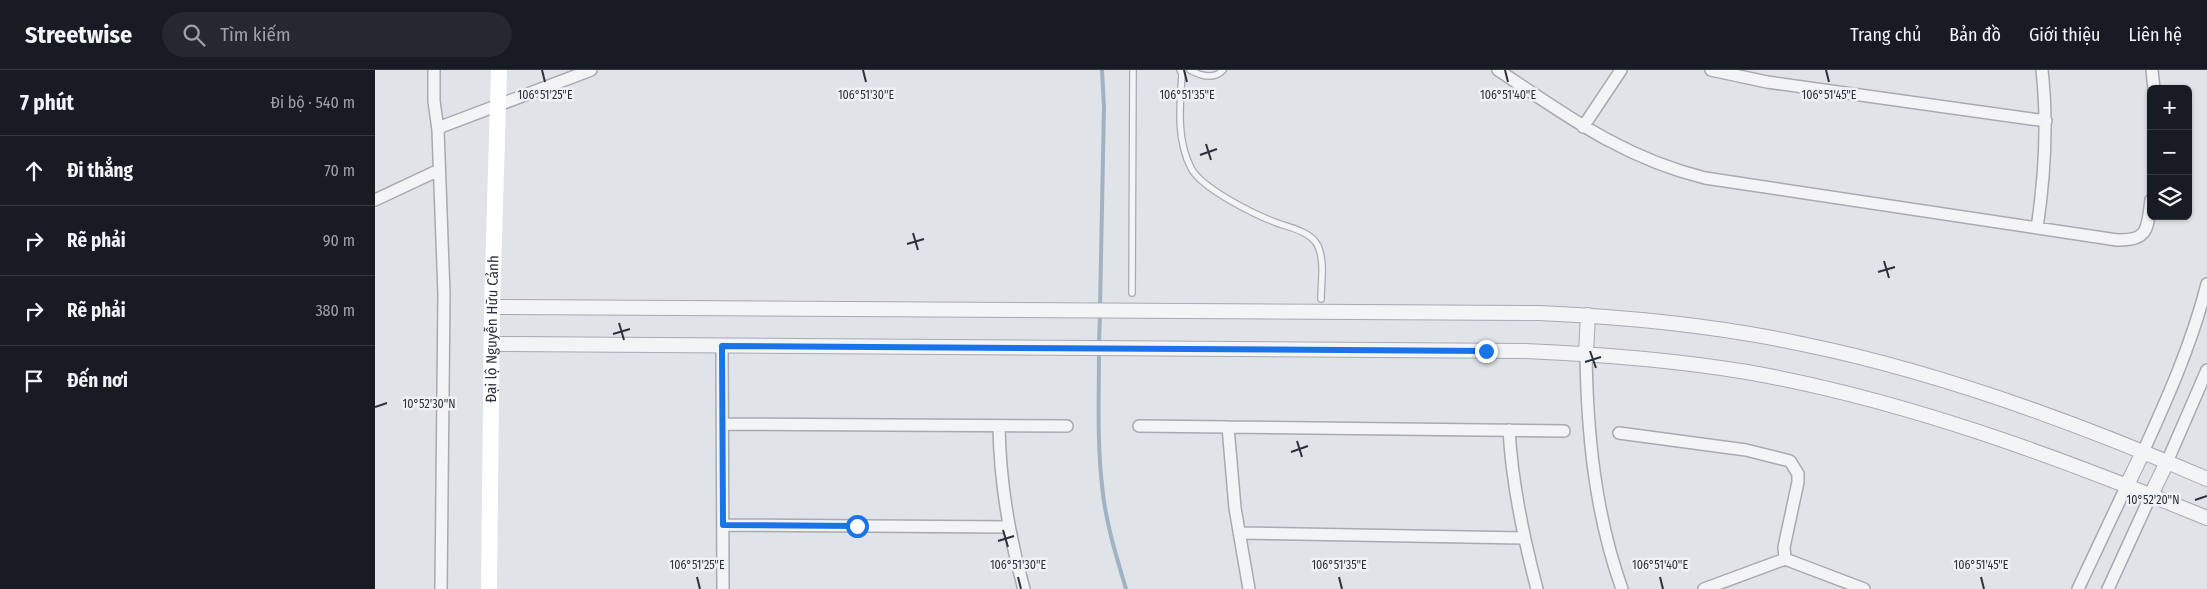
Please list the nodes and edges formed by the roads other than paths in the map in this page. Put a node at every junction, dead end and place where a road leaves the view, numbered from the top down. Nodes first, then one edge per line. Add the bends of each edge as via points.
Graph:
1 (435, 70) edge
2 (499, 70) edge
3 (591, 70) edge
4 (1133, 70) edge
5 (1180, 70) edge
6 (1190, 70) edge
7 (1223, 70) edge
8 (1498, 70) edge
9 (1621, 70) edge
10 (1711, 70) edge
11 (2042, 70) edge
12 (2152, 70) edge
13 (2154, 85) edge
14 (497, 107) junction
15 (2046, 121) junction
16 (1583, 127) junction
17 (439, 130) junction
18 (439, 170) junction
19 (375, 200) edge
20 (2148, 220) edge
21 (2037, 228) junction
22 (2207, 284) edge
23 (1132, 293) dead end
24 (1321, 299) dead end
25 (492, 308) junction
26 (1588, 315) junction
27 (492, 344) junction
28 (722, 346) junction
29 (1586, 353) junction
30 (2207, 370) edge
31 (722, 424) junction
32 (1067, 426) dead end
33 (1139, 426) dead end
34 (999, 427) junction
35 (1228, 427) junction
36 (1509, 430) junction
37 (1564, 431) dead end
38 (1619, 433) dead end
39 (2143, 452) junction
40 (2167, 462) junction
41 (2207, 479) edge
42 (2127, 486) junction
43 (2151, 495) junction
44 (2207, 518) edge
45 (723, 525) junction
46 (1009, 527) junction
47 (1239, 533) junction
48 (1523, 538) junction
49 (1785, 559) junction
50 (441, 589) edge
51 (489, 589) edge
52 (723, 589) edge
53 (1024, 589) edge
54 (1249, 589) edge
55 (1537, 589) edge
56 (1622, 589) edge
57 (1706, 589) edge
58 (1864, 589) edge
59 (2078, 589) edge
60 (2108, 589) edge

1 - 17 street via 434,101
2 - 14 main road, Đại lộ Nguyễn Hữu Cảnh
3 - 14 street
4 - 23 lane
5 - 24 lane via 1179,112 1183,143 1192,169 1214,190 1244,209 1306,234 1318,245 1322,261
6 - 7 lane via 1212,77
8 - 16 street
9 - 16 street
10 - 15 street via 1767,82
11 - 15 street
12 - 13 street
14 - 17 street
14 - 25 main road, Đại lộ Nguyễn Hữu Cảnh
15 - 21 street via 2046,155
16 - 21 street via 1637,156 1705,178
17 - 18 street
18 - 19 street
18 - 50 street via 444,294
20 - 21 street via 2143,236 2135,239 2117,240
22 - 39 street via 2181,367
25 - 26 street
25 - 27 main road, Đại lộ Nguyễn Hữu Cảnh
26 - 29 street
26 - 39 street via 1725,330 1877,361 1997,399
27 - 28 street
27 - 51 main road, Đại lộ Nguyễn Hữu Cảnh
28 - 29 street
28 - 31 street
29 - 42 street via 1747,372 1861,397 1972,430
29 - 56 street via 1592,460 1608,542
30 - 40 street
31 - 34 street
31 - 45 street
32 - 34 street
33 - 35 street
34 - 46 street
35 - 36 street
35 - 47 street
36 - 37 street
36 - 48 street
38 - 49 street via 1745,450 1790,461 1798,474 1798,482 1784,547
39 - 40 street
39 - 42 street
40 - 41 street
40 - 43 street
42 - 43 street
42 - 59 street
43 - 44 street
43 - 60 street
45 - 46 street
45 - 52 street
46 - 53 street
47 - 48 street
47 - 54 street
48 - 55 street
49 - 57 street
49 - 58 street

